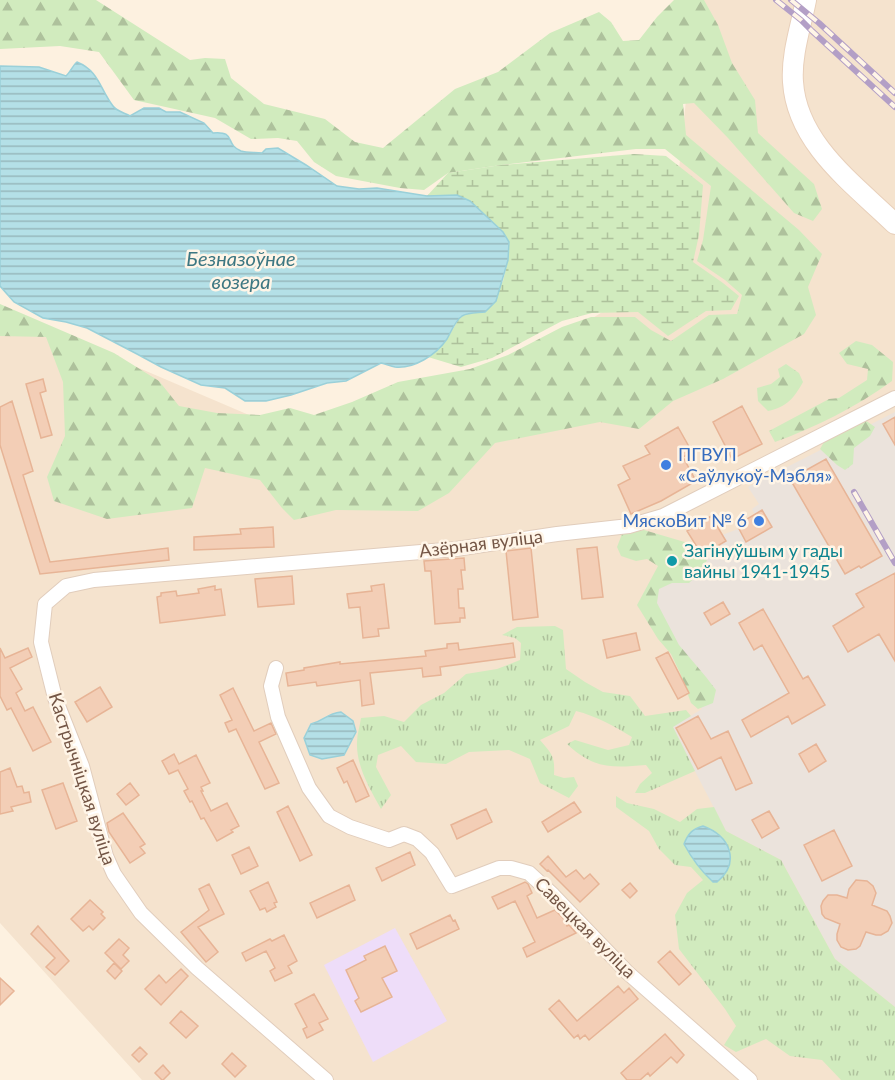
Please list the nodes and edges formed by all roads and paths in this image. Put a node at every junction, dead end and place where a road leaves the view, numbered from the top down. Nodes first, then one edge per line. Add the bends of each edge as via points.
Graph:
1 (806, 0) edge
2 (895, 224) edge
3 (895, 398) edge
4 (45, 604) joint
5 (276, 668) dead end
6 (326, 1080) edge
7 (750, 1080) edge

1 - 2 main road via 793,63 795,100 802,120 820,150
3 - 4 street, Азёрная вуліца via 663,516 628,526 456,549 94,580 66,586
4 - 6 street, Кастрычніцкая вуліца via 41,642 55,698 82,766 114,874 141,914
5 - 7 street, Савецкая вуліца via 271,686 278,717 309,788 329,816 389,840 404,834 417,839 432,853 452,886 499,868 529,873 628,973

